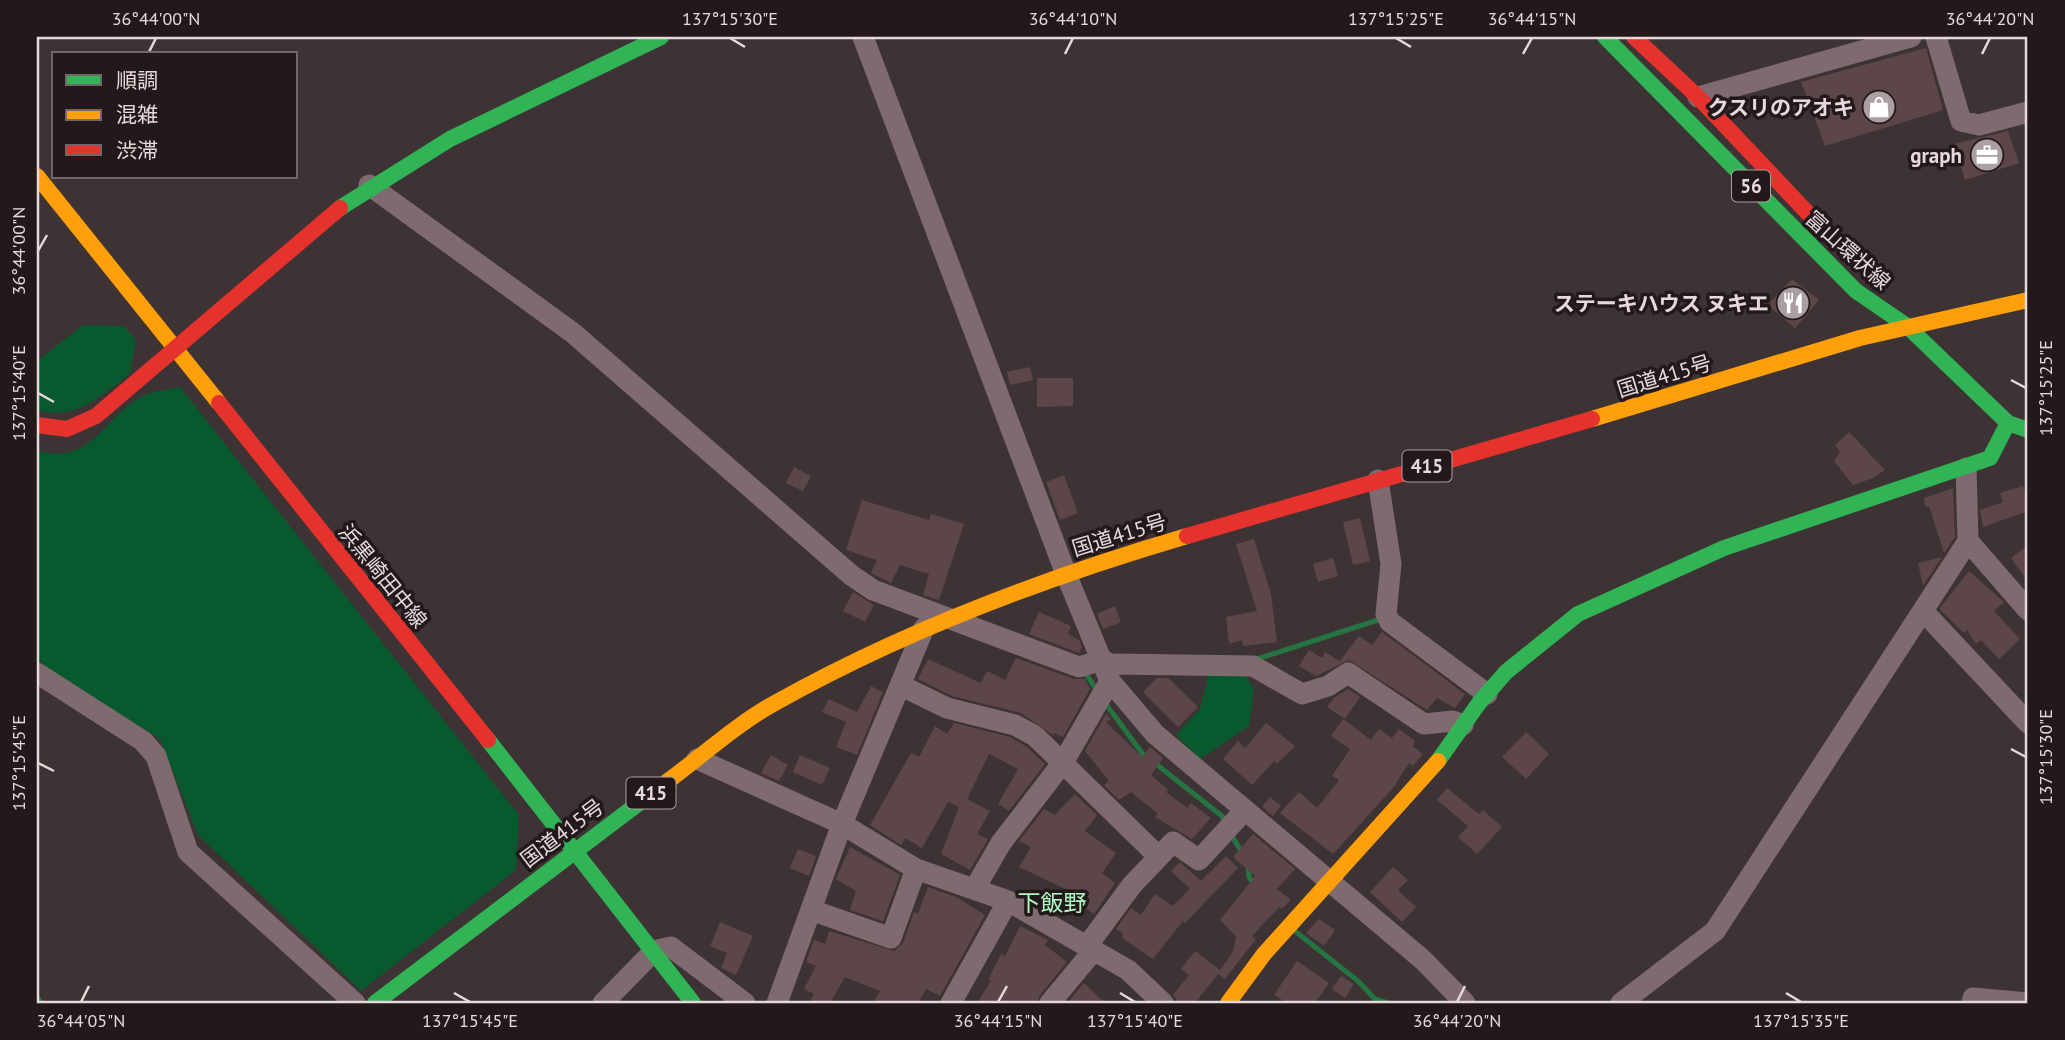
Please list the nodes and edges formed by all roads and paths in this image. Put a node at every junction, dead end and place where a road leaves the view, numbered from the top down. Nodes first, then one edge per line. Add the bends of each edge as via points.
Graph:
1 (661, 37) edge
2 (863, 37) edge
3 (1605, 37) edge
4 (1634, 37) edge
5 (1911, 37) edge
6 (1937, 37) edge
7 (1698, 97) junction
8 (2028, 112) edge
9 (37, 176) edge
10 (369, 185) junction
11 (1829, 236) dead end
12 (1876, 285) dead end
13 (2028, 285) edge
14 (2028, 300) edge
15 (1973, 312) junction
16 (1907, 326) junction
17 (176, 349) junction
18 (2008, 423) junction
19 (37, 425) edge
20 (2028, 430) edge
21 (1966, 468) junction
22 (1378, 480) junction
23 (1968, 541) junction
24 (1066, 574) junction
25 (2028, 610) edge
26 (1923, 611) junction
27 (951, 618) junction
28 (924, 628) junction
29 (1101, 660) junction
30 (37, 673) edge
31 (1110, 681) junction
32 (902, 686) junction
33 (1487, 694) junction
34 (2028, 723) edge
35 (1463, 725) junction
36 (697, 759) junction
37 (1065, 761) junction
38 (1245, 810) junction
39 (842, 824) junction
40 (574, 849) junction
41 (1159, 857) junction
42 (916, 869) junction
43 (1329, 882) junction
44 (975, 888) junction
45 (1008, 901) junction
46 (811, 910) junction
47 (1091, 948) junction
48 (654, 951) junction
49 (355, 1003) edge
50 (375, 1003) edge
51 (603, 1003) edge
52 (693, 1003) edge
53 (745, 1003) edge
54 (777, 1003) edge
55 (951, 1003) edge
56 (1050, 1003) edge
57 (1163, 1003) edge
58 (1228, 1003) edge
59 (1465, 1003) edge
60 (1620, 1003) edge
61 (1972, 1003) edge
62 (2028, 1003) edge

1 - 10 main road via 422,154
2 - 24 street
3 - 16 main road, 富山環状線 / 56 via 1856,291
4 - 7 main road, 富山環状線 / 56
5 - 7 street
6 - 8 street via 1961,121 1979,125
7 - 11 main road, 富山環状線 / 56
9 - 17 main road, 浜黒崎田中線
10 - 17 main road
10 - 27 street via 573,333 850,575 873,590
12 - 16 main road, 富山環状線
13 - 15 main road, 国道415号 / 415
14 - 15 main road, 国道415号 / 415
15 - 16 main road, 国道415号 / 415
16 - 18 main road
16 - 22 main road, 国道415号 / 415
17 - 19 main road via 96,416 67,429
17 - 40 main road, 浜黒崎田中線
18 - 20 main road
18 - 21 main road via 1990,458
21 - 23 street
21 - 33 main road via 1724,548 1578,614 1527,654
22 - 24 main road, 国道415号 / 415
22 - 33 street via 1391,564 1386,614 1390,622
23 - 25 street
23 - 26 street
24 - 27 main road, 国道415号 / 415
24 - 29 street
26 - 34 street
26 - 60 street via 1715,931
27 - 28 main road, 国道415号 / 415
27 - 29 street via 1079,667
28 - 32 street
28 - 36 main road, 国道415号 / 415 via 773,704
29 - 31 street
29 - 35 street via 1111,664 1253,666 1302,694 1328,686 1348,673 1424,724 1452,721
30 - 49 street via 143,741 156,756 188,852
31 - 37 street
31 - 38 street via 1155,734
32 - 37 street via 947,708 1015,725
32 - 39 street
33 - 35 main road
35 - 43 main road via 1430,772
36 - 39 street
36 - 40 main road, 国道415号 / 415
37 - 41 street
37 - 44 street via 1001,843
38 - 41 street via 1199,860 1174,842
38 - 43 street
39 - 42 street
39 - 46 street
40 - 48 main road, 浜黒崎田中線
40 - 50 main road, 国道415号 / 415
41 - 47 street via 1132,885
42 - 44 street
42 - 46 street via 891,938
43 - 58 main road via 1264,954
43 - 59 street via 1423,960
44 - 45 street
45 - 47 street
45 - 55 street
46 - 54 street
47 - 56 street
47 - 57 street via 1128,970
48 - 51 street
48 - 52 main road, 浜黒崎田中線
48 - 53 street via 671,947
61 - 62 street via 1973,998

